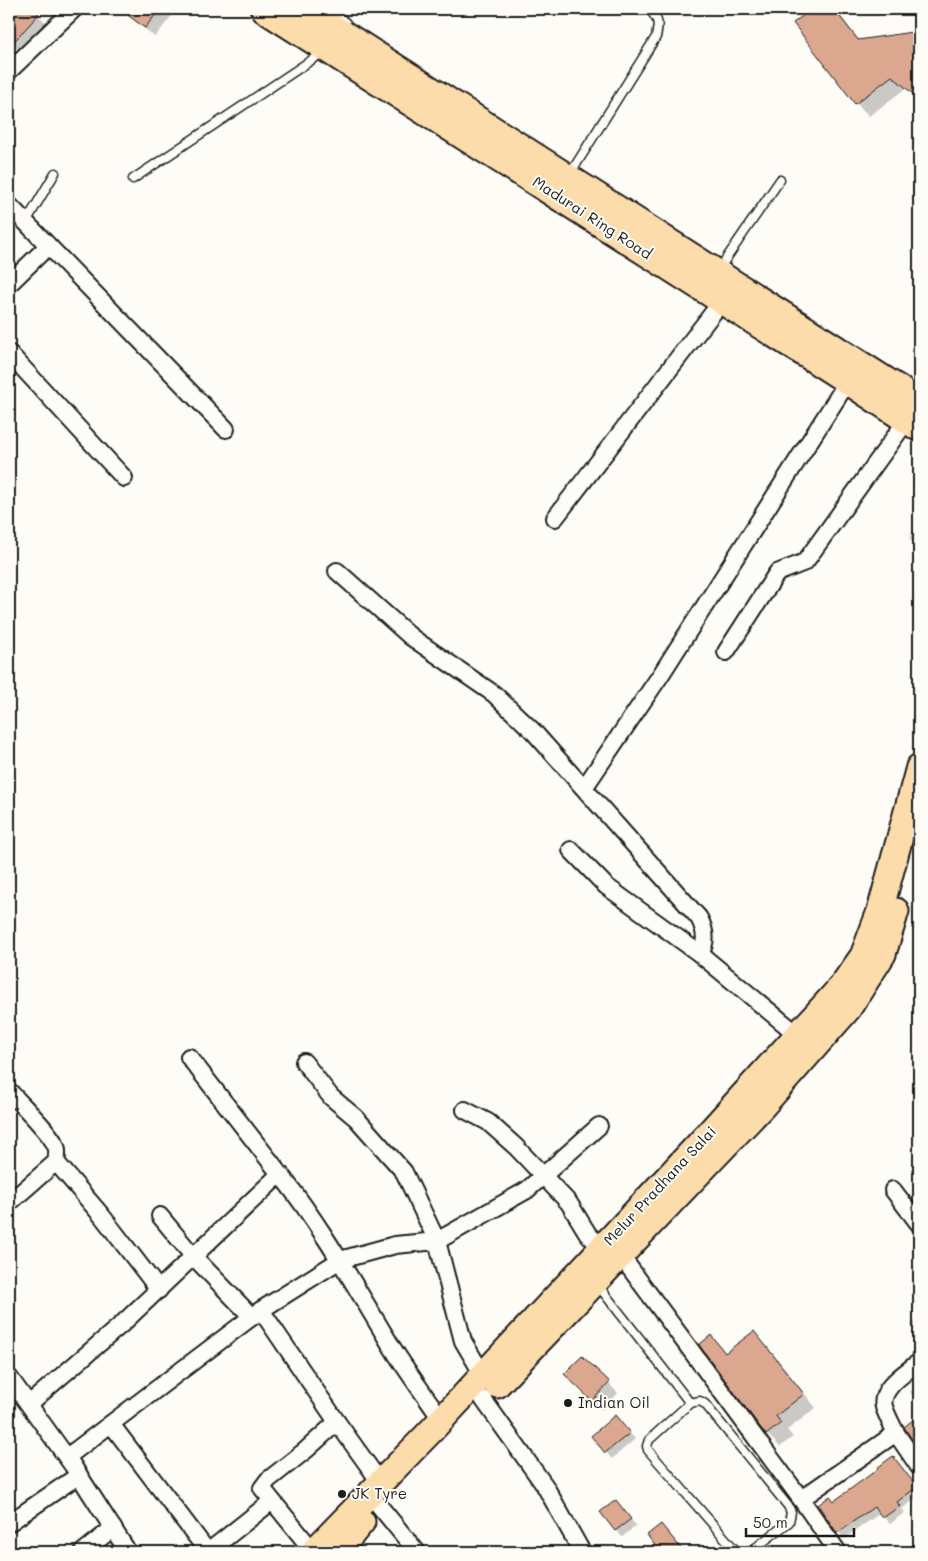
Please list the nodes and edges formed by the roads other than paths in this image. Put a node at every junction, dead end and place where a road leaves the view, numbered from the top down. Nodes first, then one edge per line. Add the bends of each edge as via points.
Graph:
1 (74, 9) edge
2 (264, 9) edge
3 (304, 9) edge
4 (332, 9) edge
5 (649, 9) edge
6 (354, 53) junction
7 (9, 71) edge
8 (55, 173) dead end
9 (567, 177) junction
10 (133, 179) dead end
11 (780, 180) dead end
12 (9, 205) edge
13 (26, 222) junction
14 (48, 246) junction
15 (716, 272) junction
16 (9, 284) edge
17 (722, 301) junction
18 (9, 353) edge
19 (848, 381) junction
20 (915, 417) edge
21 (226, 429) dead end
22 (124, 478) dead end
23 (555, 518) dead end
24 (337, 571) dead end
25 (726, 652) dead end
26 (919, 767) edge
27 (584, 788) junction
28 (919, 832) edge
29 (571, 850) dead end
30 (700, 954) junction
31 (798, 1035) junction
32 (189, 1057) dead end
33 (304, 1062) dead end
34 (9, 1091) edge
35 (465, 1110) dead end
36 (599, 1126) dead end
37 (56, 1162) junction
38 (280, 1174) junction
39 (542, 1177) junction
40 (893, 1190) dead end
41 (9, 1203) edge
42 (160, 1216) dead end
43 (919, 1224) edge
44 (436, 1241) junction
45 (612, 1252) junction
46 (193, 1256) junction
47 (340, 1260) junction
48 (596, 1282) junction
49 (159, 1290) junction
50 (256, 1314) junction
51 (919, 1362) edge
52 (483, 1375) junction
53 (9, 1377) edge
54 (484, 1399) junction
55 (690, 1403) junction
56 (29, 1404) junction
57 (442, 1419) junction
58 (337, 1422) junction
59 (111, 1424) junction
60 (896, 1433) junction
61 (67, 1456) junction
62 (919, 1467) edge
63 (79, 1475) junction
64 (378, 1493) junction
65 (802, 1498) junction
66 (272, 1501) junction
67 (9, 1523) edge
68 (113, 1528) junction
69 (83, 1552) edge
70 (128, 1552) edge
71 (321, 1552) edge
72 (417, 1552) edge
73 (582, 1552) edge
74 (738, 1552) edge
75 (750, 1552) edge
76 (838, 1552) edge

1 - 7 street
2 - 6 highway, Madurai Ring Road
3 - 6 highway, Madurai Ring Road
4 - 6 lane via 346,23
5 - 9 lane via 659,24 656,37
6 - 9 highway, Madurai Ring Road
6 - 10 lane via 318,52
6 - 17 highway, Madurai Ring Road
8 - 13 lane
9 - 15 highway, Madurai Ring Road
11 - 15 lane
12 - 13 street
13 - 14 street
14 - 16 street
14 - 21 street
15 - 20 highway, Madurai Ring Road
17 - 19 highway, Madurai Ring Road
17 - 23 street
18 - 22 street
19 - 20 highway, Madurai Ring Road
19 - 27 street via 660,676
20 - 25 street via 805,562 777,573
24 - 27 street via 411,637 494,694 533,730
26 - 31 main road, Melur Pradhana Salai via 880,911 863,956 841,987
27 - 30 street via 699,918 705,944
28 - 45 main road, Melur Pradhana Salai via 883,954 848,1009 761,1108
29 - 30 street via 606,886
30 - 31 street
31 - 45 main road, Melur Pradhana Salai
32 - 38 street
33 - 44 street via 331,1097 356,1118 404,1172
34 - 37 street via 51,1138 57,1148
35 - 39 street via 488,1122
36 - 39 street
37 - 41 street
37 - 49 street
38 - 46 street
38 - 47 street
39 - 44 street via 527,1190
39 - 45 street via 569,1203 588,1234
40 - 43 street
42 - 46 street
44 - 47 street via 395,1245
44 - 52 street via 462,1341
45 - 48 main road, Melur Pradhana Salai
45 - 52 main road, Melur Pradhana Salai
45 - 65 street
46 - 49 street
46 - 50 street
47 - 50 street
47 - 57 street via 391,1346
48 - 54 main road, Melur Pradhana Salai
48 - 55 lane
49 - 56 street
50 - 58 street
50 - 59 street
51 - 60 street via 886,1394 884,1406
52 - 57 main road, Melur Pradhana Salai
53 - 56 street
54 - 64 main road, Melur Pradhana Salai
54 - 73 street via 546,1486
55 - 74 lane via 649,1440 648,1450
55 - 75 lane via 700,1401 705,1404 791,1512 789,1522
56 - 61 street
57 - 64 main road, Melur Pradhana Salai
58 - 64 street
58 - 66 street via 268,1480 262,1488
59 - 61 street
59 - 66 street via 208,1552
60 - 62 street
60 - 65 street
61 - 63 street
63 - 67 street
63 - 68 street
64 - 71 main road, Melur Pradhana Salai
64 - 72 street
65 - 76 street
66 - 71 street
68 - 69 street
68 - 70 street

